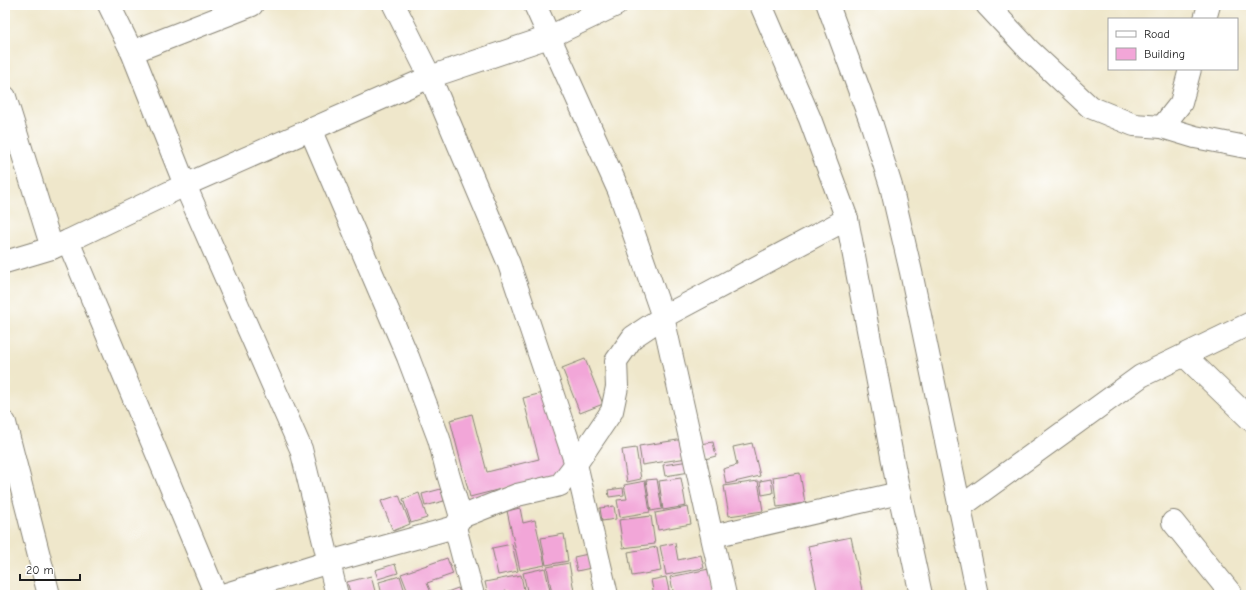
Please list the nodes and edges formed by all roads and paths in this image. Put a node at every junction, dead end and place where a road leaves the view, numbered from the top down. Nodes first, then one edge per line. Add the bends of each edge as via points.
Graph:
1 (110, 5) edge
2 (252, 5) edge
3 (394, 5) edge
4 (535, 5) edge
5 (616, 5) edge
6 (761, 5) edge
7 (828, 5) edge
8 (987, 5) edge
9 (1209, 5) edge
10 (1205, 18) edge
11 (549, 37) junction
12 (132, 52) junction
13 (1190, 70) edge
14 (430, 77) junction
15 (5, 97) edge
16 (1162, 127) junction
17 (310, 129) junction
18 (1251, 148) edge
19 (185, 185) junction
20 (847, 218) junction
21 (60, 244) junction
22 (5, 262) edge
23 (663, 317) junction
24 (1251, 323) edge
25 (1185, 356) junction
26 (1251, 420) edge
27 (5, 423) edge
28 (576, 464) junction
29 (899, 493) junction
30 (959, 508) junction
31 (458, 522) junction
32 (1173, 522) dead end
33 (713, 536) junction
34 (329, 562) junction
35 (49, 595) edge
36 (216, 595) edge
37 (223, 595) edge
38 (337, 595) edge
39 (473, 595) edge
40 (607, 595) edge
41 (725, 595) edge
42 (921, 595) edge
43 (978, 595) edge
44 (1232, 595) edge

1 - 12 main road
2 - 12 main road
3 - 14 main road
4 - 11 main road
5 - 11 main road
6 - 20 main road via 810,119
7 - 30 main road via 871,122 891,186
8 - 16 main road via 1028,50 1090,107 1134,125
9 - 10 main road
11 - 14 main road
11 - 23 main road via 619,191
12 - 19 main road
13 - 16 main road via 1180,103
14 - 17 main road
14 - 28 main road via 509,264
15 - 21 main road
16 - 18 main road via 1195,137
17 - 19 main road
17 - 31 main road via 408,357 440,440
19 - 21 main road
19 - 34 main road via 301,448
20 - 23 main road
20 - 29 main road
21 - 22 main road
21 - 36 main road
23 - 28 main road via 633,337 616,361 617,387 612,411
23 - 33 main road
24 - 25 main road
25 - 26 main road
25 - 30 main road via 1141,376
27 - 35 main road
28 - 31 main road via 560,485 517,495
28 - 40 main road
29 - 33 main road
29 - 42 main road
30 - 43 main road
31 - 34 main road
31 - 39 main road
32 - 44 main road
33 - 41 main road
34 - 37 main road
34 - 38 main road

